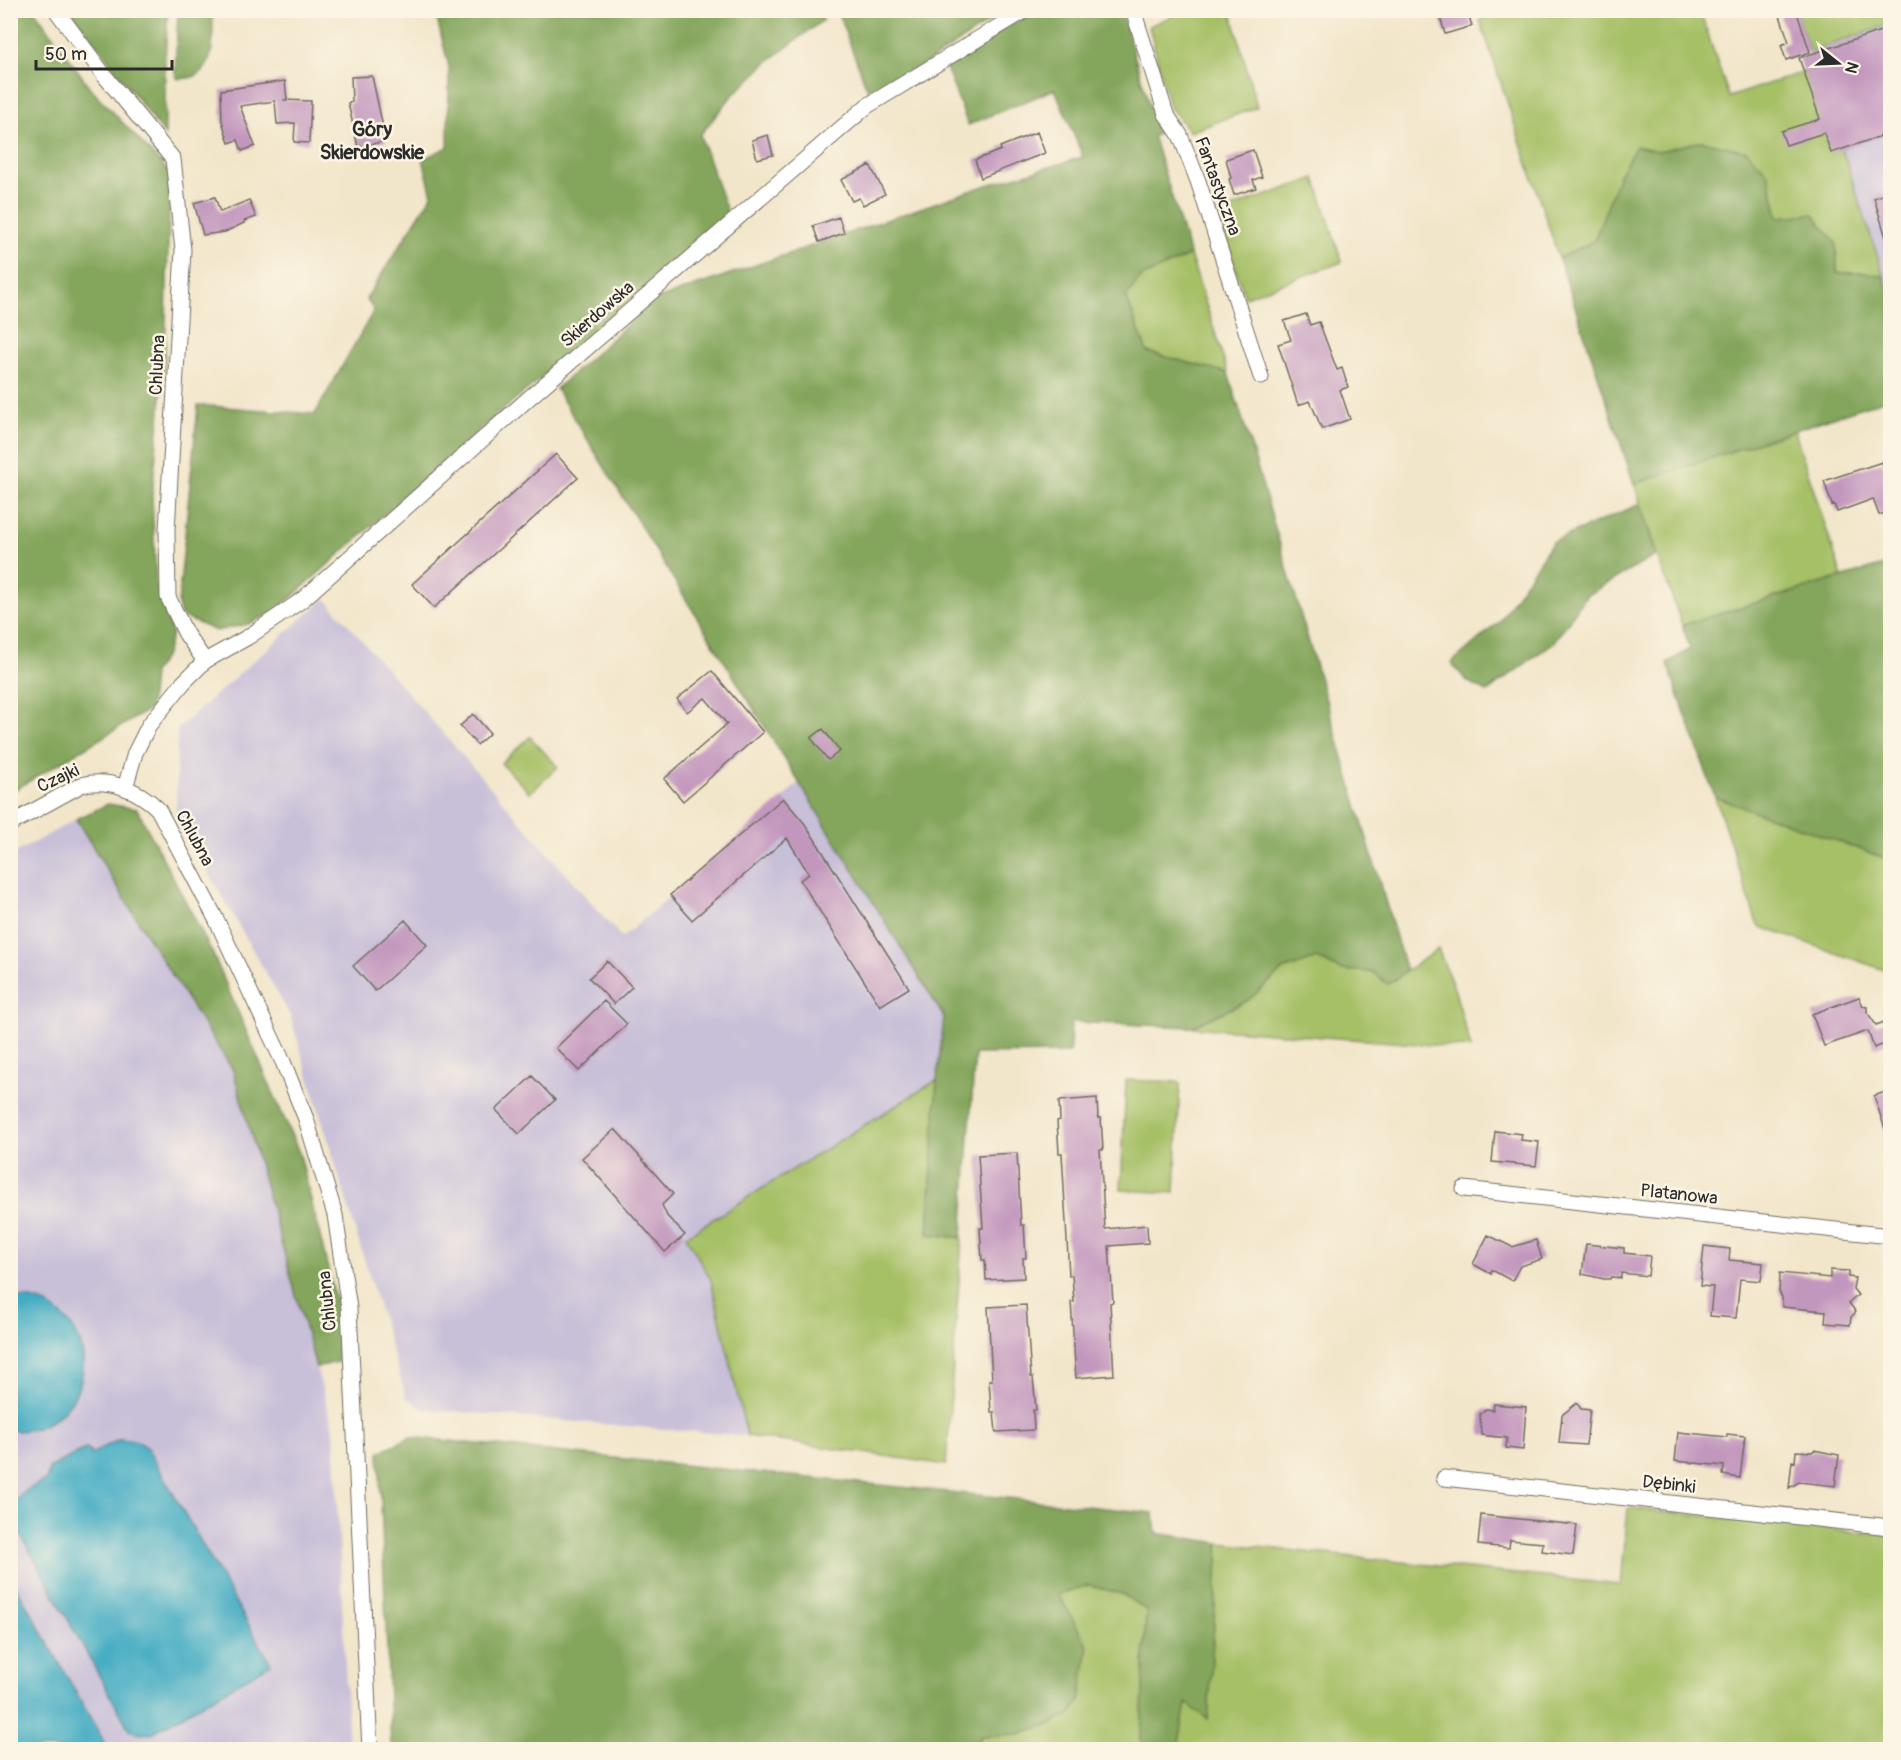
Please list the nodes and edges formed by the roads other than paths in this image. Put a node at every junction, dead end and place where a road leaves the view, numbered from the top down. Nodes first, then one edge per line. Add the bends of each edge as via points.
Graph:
1 (56, 10) edge
2 (1026, 10) edge
3 (1133, 10) edge
4 (1262, 377) dead end
5 (205, 661) junction
6 (126, 788) junction
7 (10, 824) edge
8 (1464, 1190) dead end
9 (1890, 1236) edge
10 (1444, 1478) dead end
11 (1890, 1527) edge
12 (370, 1749) edge

1 - 5 street, Chlubna via 173,159 183,250 167,530 168,597
2 - 5 street, Skierdowska via 867,106 302,600
3 - 4 street, Fantastyczna via 1166,114 1180,135 1198,181
5 - 6 street via 149,725 135,753
6 - 7 street, Czajki via 106,783 81,785
6 - 12 street, Chlubna via 158,809 216,919 306,1119 335,1215 349,1308
8 - 9 street, Platanowa
10 - 11 street, Dębinki

